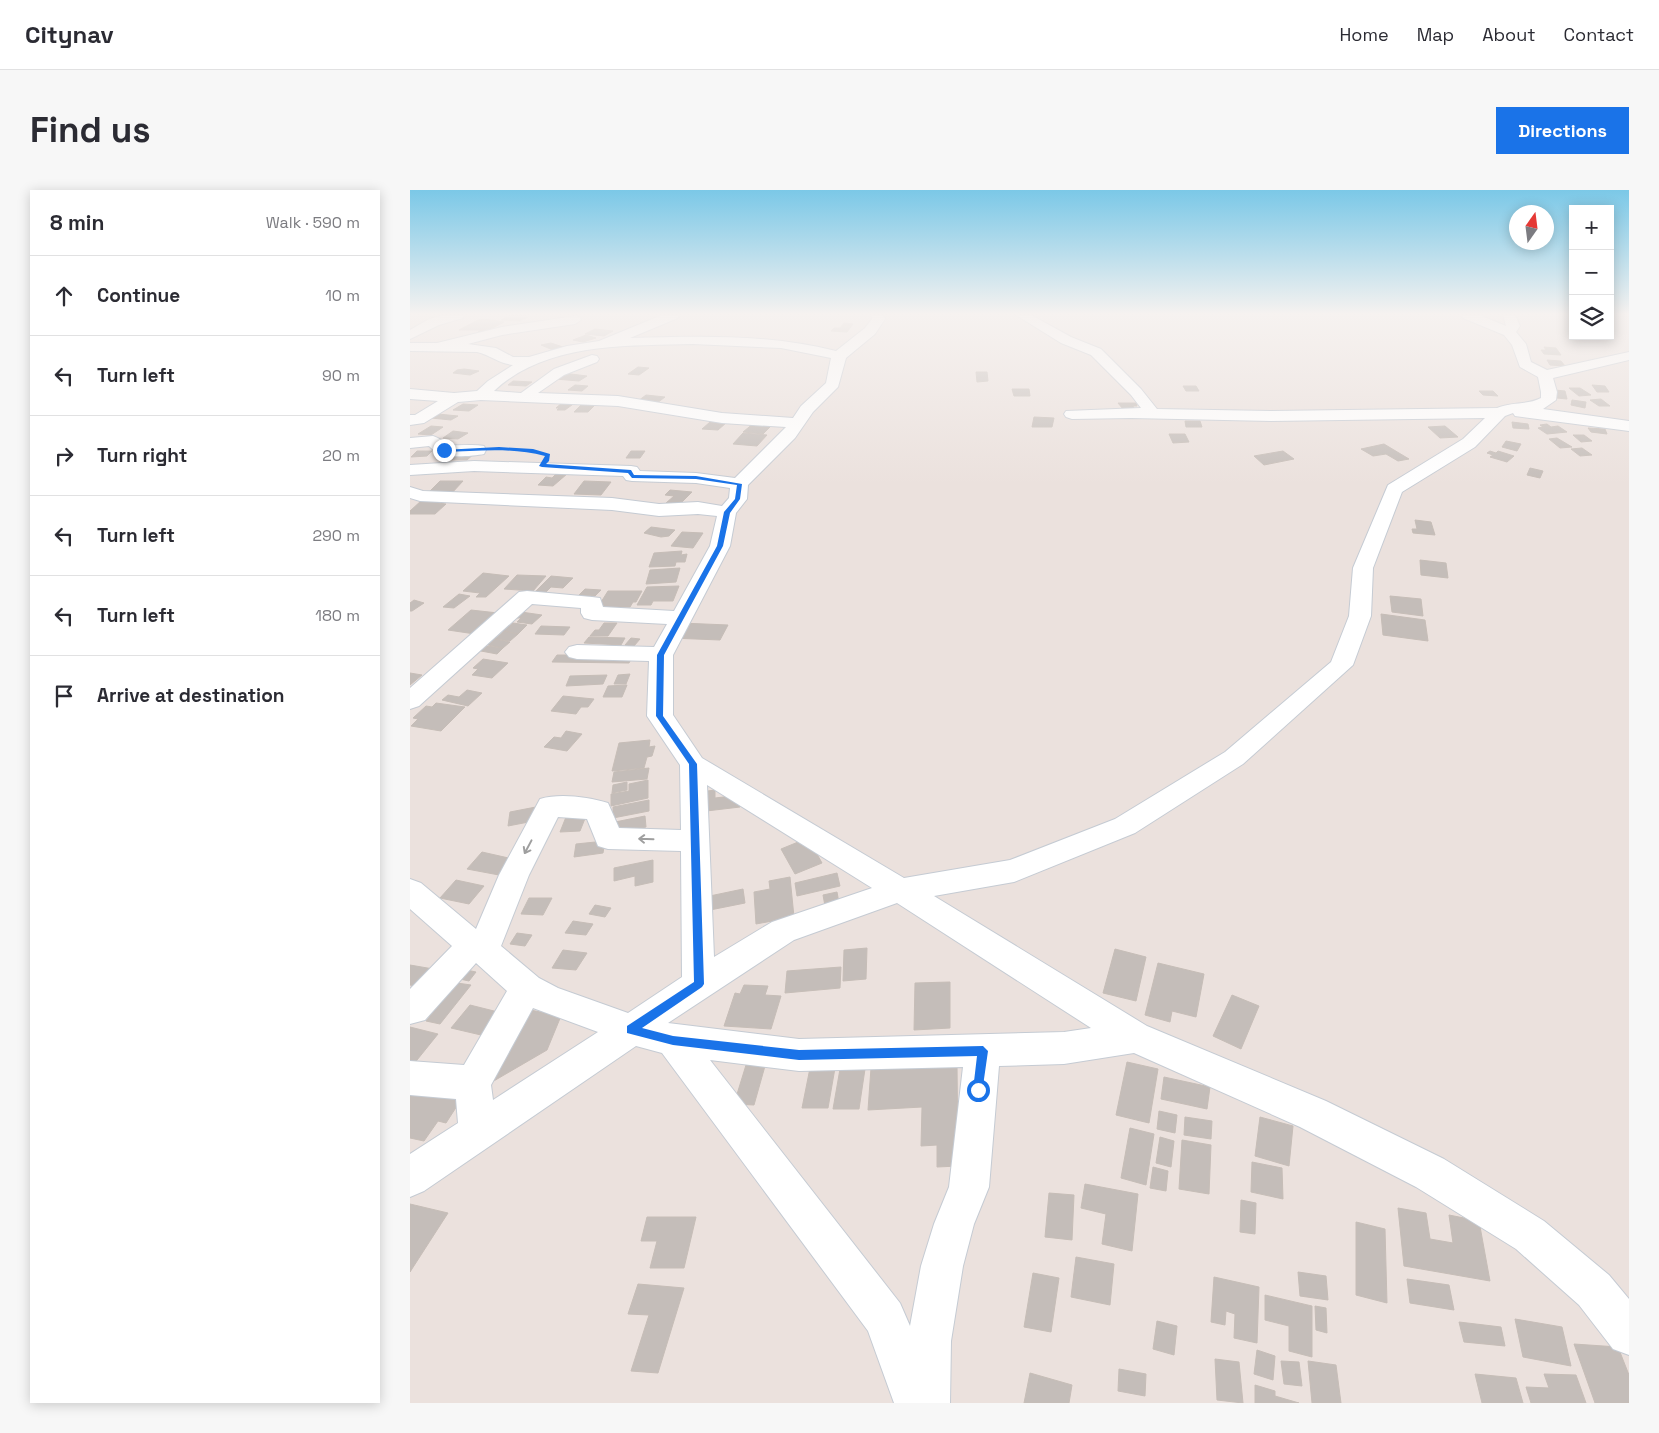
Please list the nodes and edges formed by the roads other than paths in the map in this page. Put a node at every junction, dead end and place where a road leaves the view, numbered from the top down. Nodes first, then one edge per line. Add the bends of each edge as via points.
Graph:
1 (494, 372) edge
2 (560, 372) edge
3 (836, 372) edge
4 (1116, 372) edge
5 (1539, 372) edge
6 (1560, 372) edge
7 (486, 374) joint
8 (1545, 375) junction
9 (410, 394) edge
10 (480, 395) junction
11 (454, 398) junction
12 (525, 398) junction
13 (1502, 412) junction
14 (1152, 413) junction
15 (1072, 414) dead end
16 (410, 420) edge
17 (798, 423) junction
18 (1629, 426) edge
19 (410, 443) edge
20 (490, 449) dead end
21 (526, 450) dead end
22 (542, 466) junction
23 (410, 470) edge
24 (740, 484) junction
25 (410, 492) edge
26 (727, 512) junction
27 (681, 618) junction
28 (576, 652) dead end
29 (662, 654) junction
30 (410, 701) edge
31 (693, 764) junction
32 (695, 841) junction
33 (900, 890) junction
34 (410, 891) edge
35 (478, 948) junction
36 (699, 984) junction
37 (527, 988) junction
38 (410, 1009) edge
39 (631, 1029) junction
40 (1135, 1036) junction
41 (673, 1040) junction
42 (983, 1051) junction
43 (410, 1078) edge
44 (473, 1083) junction
45 (478, 1130) junction
46 (410, 1177) edge
47 (1629, 1333) edge
48 (917, 1403) edge
49 (927, 1403) edge

1 - 7 street
2 - 12 street
3 - 17 street via 833,384 807,409
4 - 14 street
5 - 8 street
6 - 8 street
7 - 10 street
8 - 13 street via 1550,392 1543,405
9 - 11 street
10 - 11 street
10 - 12 street
11 - 16 street via 418,420
12 - 17 street via 618,401 722,418
13 - 14 street via 1271,416
13 - 18 street
13 - 33 street via 1469,444 1394,489 1363,568 1360,616 1341,665 1234,758 1125,826 1014,871
14 - 15 street
17 - 24 street
19 - 20 street via 433,441 444,450
21 - 22 street via 548,455
22 - 23 street via 449,466
22 - 24 street via 631,471 632,476 696,478
24 - 26 street via 738,499
25 - 26 street via 420,496
26 - 27 street via 720,546
27 - 29 street
27 - 30 street via 592,613 592,603 527,597
28 - 29 street
29 - 31 street via 660,716
31 - 32 street
31 - 33 street
32 -> 35 street via 608,838 598,810 550,806
32 - 36 street
33 - 36 street via 782,931
33 - 40 street
34 - 35 street
35 - 37 street
35 - 38 street
36 - 39 street
37 - 39 street via 547,999
37 - 44 street
39 - 41 street
39 - 45 street
40 - 42 street via 1064,1048
40 - 47 street via 1313,1114 1430,1173 1530,1235 1594,1290
41 - 42 street via 799,1055
41 - 48 street via 884,1318
42 - 49 street via 969,1187 942,1266 930,1341
43 - 44 street
44 - 45 street
45 - 46 street

